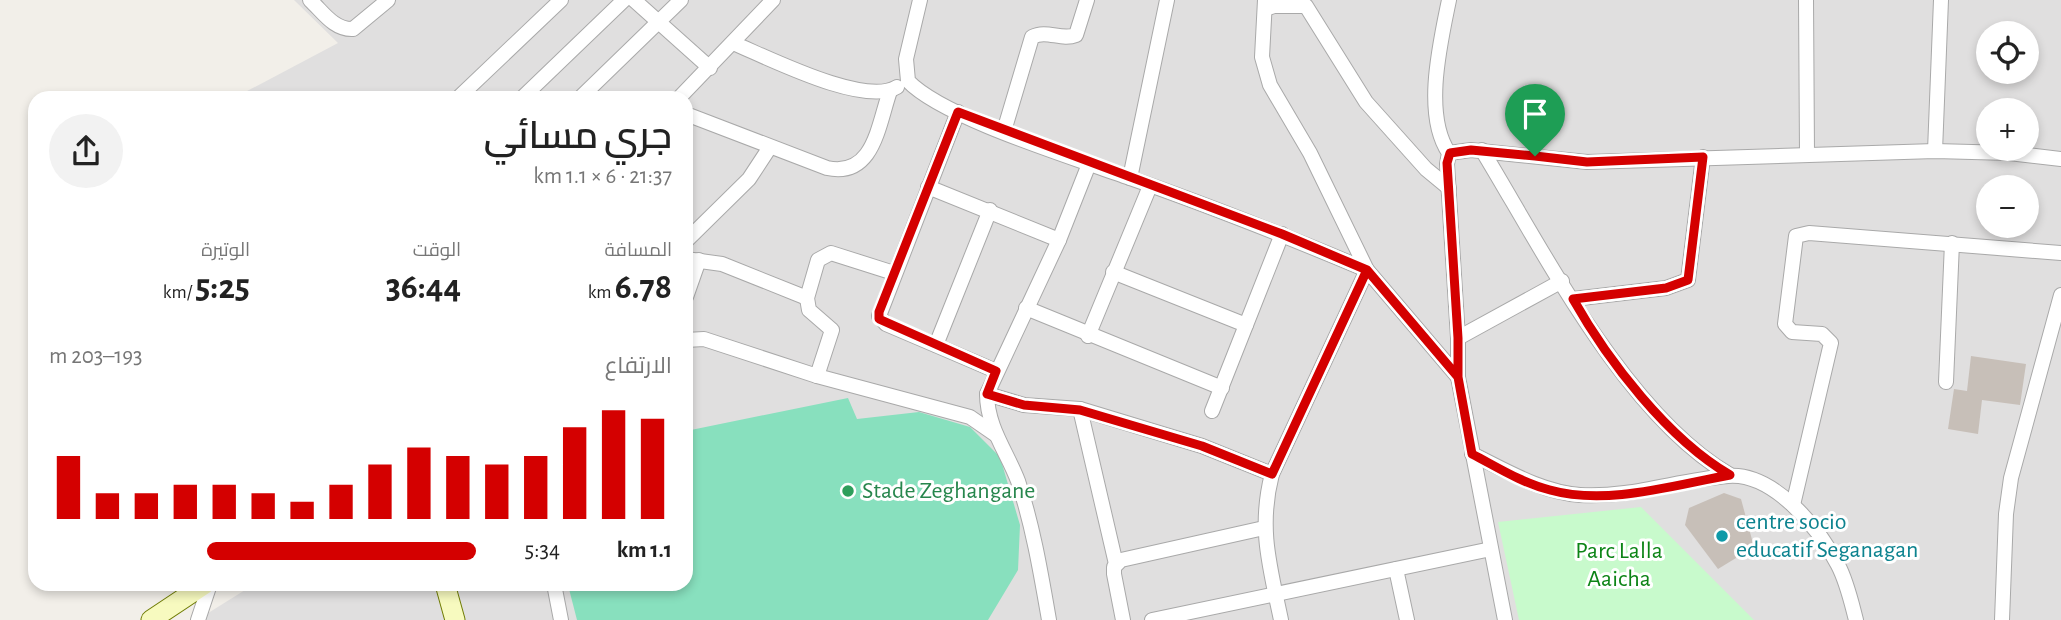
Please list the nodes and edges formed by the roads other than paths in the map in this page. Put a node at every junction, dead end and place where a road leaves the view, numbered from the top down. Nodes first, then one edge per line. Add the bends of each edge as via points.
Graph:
1 (310, 0) edge
2 (388, 0) edge
3 (561, 0) edge
4 (624, 0) edge
5 (634, 0) edge
6 (681, 0) edge
7 (773, 0) edge
8 (919, 0) edge
9 (1087, 0) edge
10 (1167, 0) edge
11 (1448, 0) edge
12 (1806, 0) edge
13 (1941, 0) edge
14 (1265, 4) edge
15 (658, 22) junction
16 (733, 43) junction
17 (710, 68) junction
18 (908, 81) junction
19 (465, 91) edge
20 (529, 91) edge
21 (587, 91) edge
22 (686, 91) edge
23 (890, 91) junction
24 (958, 112) junction
25 (693, 117) edge
26 (1004, 131) junction
27 (770, 147) junction
28 (1482, 150) junction
29 (1935, 151) junction
30 (1450, 153) junction
31 (1807, 153) junction
32 (1703, 157) junction
33 (2061, 159) edge
34 (1089, 164) junction
35 (1130, 178) junction
36 (1150, 186) junction
37 (928, 187) junction
38 (1449, 188) junction
39 (990, 210) junction
40 (693, 234) edge
41 (1282, 234) junction
42 (1059, 240) junction
43 (1952, 243) junction
44 (2061, 253) edge
45 (693, 259) edge
46 (1367, 270) junction
47 (1113, 272) junction
48 (894, 273) junction
49 (1562, 281) junction
50 (2061, 295) edge
51 (807, 298) junction
52 (1573, 299) junction
53 (1026, 308) junction
54 (1246, 325) junction
55 (1088, 336) junction
56 (1458, 338) junction
57 (693, 339) edge
58 (936, 345) junction
59 (996, 371) junction
60 (817, 376) junction
61 (1458, 377) junction
62 (1947, 382) dead end
63 (1222, 388) junction
64 (987, 394) junction
65 (1080, 410) junction
66 (1212, 411) dead end
67 (996, 435) junction
68 (1472, 454) junction
69 (1272, 474) junction
70 (1730, 475) junction
71 (1793, 505) junction
72 (1264, 527) junction
73 (1491, 549) junction
74 (1116, 565) junction
75 (1396, 569) junction
76 (196, 591) edge
77 (205, 591) edge
78 (447, 591) edge
79 (555, 591) edge
80 (1276, 594) junction
81 (151, 620) edge
82 (198, 620) edge
83 (455, 620) edge
84 (561, 620) edge
85 (1049, 620) edge
86 (1123, 620) edge
87 (1152, 620) edge
88 (1282, 620) edge
89 (1407, 620) edge
90 (1505, 620) edge
91 (1856, 620) edge
92 (2003, 620) edge

1 - 2 street via 339,28 347,29
3 - 19 street
4 - 20 street
5 - 15 street
6 - 15 street
7 - 16 street
8 - 18 street via 906,59
9 - 26 street via 1076,35 1032,37
10 - 35 street
11 - 30 street via 1436,114 1437,129
12 - 31 street
13 - 29 street
14 - 38 street via 1306,6 1366,102
14 - 46 street via 1261,28 1264,72
15 - 17 street
15 - 21 street
16 - 17 street
16 - 23 street via 853,89
17 - 22 street
18 - 23 street
18 - 24 street
23 - 27 street via 867,158 851,169 827,168
24 - 26 street
24 - 37 street
25 - 27 street
26 - 34 street
27 - 40 street via 749,179
28 - 30 street
28 - 32 street via 1587,162
28 - 49 street
29 - 31 street
29 - 33 street
30 - 38 street
31 - 32 street
32 - 52 street via 1688,280 1666,288
34 - 35 street
34 - 42 street
35 - 36 street
36 - 41 street
36 - 47 street
37 - 39 street
37 - 48 street
38 - 56 street
39 - 42 street
39 - 58 street
41 - 46 street
41 - 54 street
42 - 53 street
43 - 44 street
43 - 62 street
43 - 71 street via 1808,233 1796,236 1785,324 1792,332 1826,335 1831,343
45 - 51 street via 722,264
46 - 61 street
46 - 69 street
47 - 54 street
47 - 55 street
48 - 51 street via 826,254 818,260
48 - 58 street via 879,319
49 - 52 street
49 - 56 street
50 - 92 street via 2011,478
51 - 60 street via 813,316 832,330
52 - 70 street via 1587,325 1649,403 1687,443
53 - 55 street
53 - 59 street
54 - 63 street
55 - 63 street
56 - 61 street
57 - 60 street via 704,338
58 - 59 street
59 - 64 street
60 - 67 street via 971,417
61 - 68 street
63 - 66 street
64 - 65 street via 1024,405
64 - 67 street
65 - 69 street via 1202,446
65 - 74 street
67 - 85 street via 1017,480
68 - 70 street via 1530,483 1583,495 1642,491
68 - 73 street
69 - 72 street
70 - 71 street via 1760,482
71 - 91 street via 1837,563
72 - 74 street via 1121,560
72 - 80 street
73 - 75 street
73 - 90 street
74 - 86 street
75 - 80 street
75 - 89 street
76 - 81 main road
77 - 82 street
78 - 83 main road
79 - 84 street
80 - 87 street
80 - 88 street

